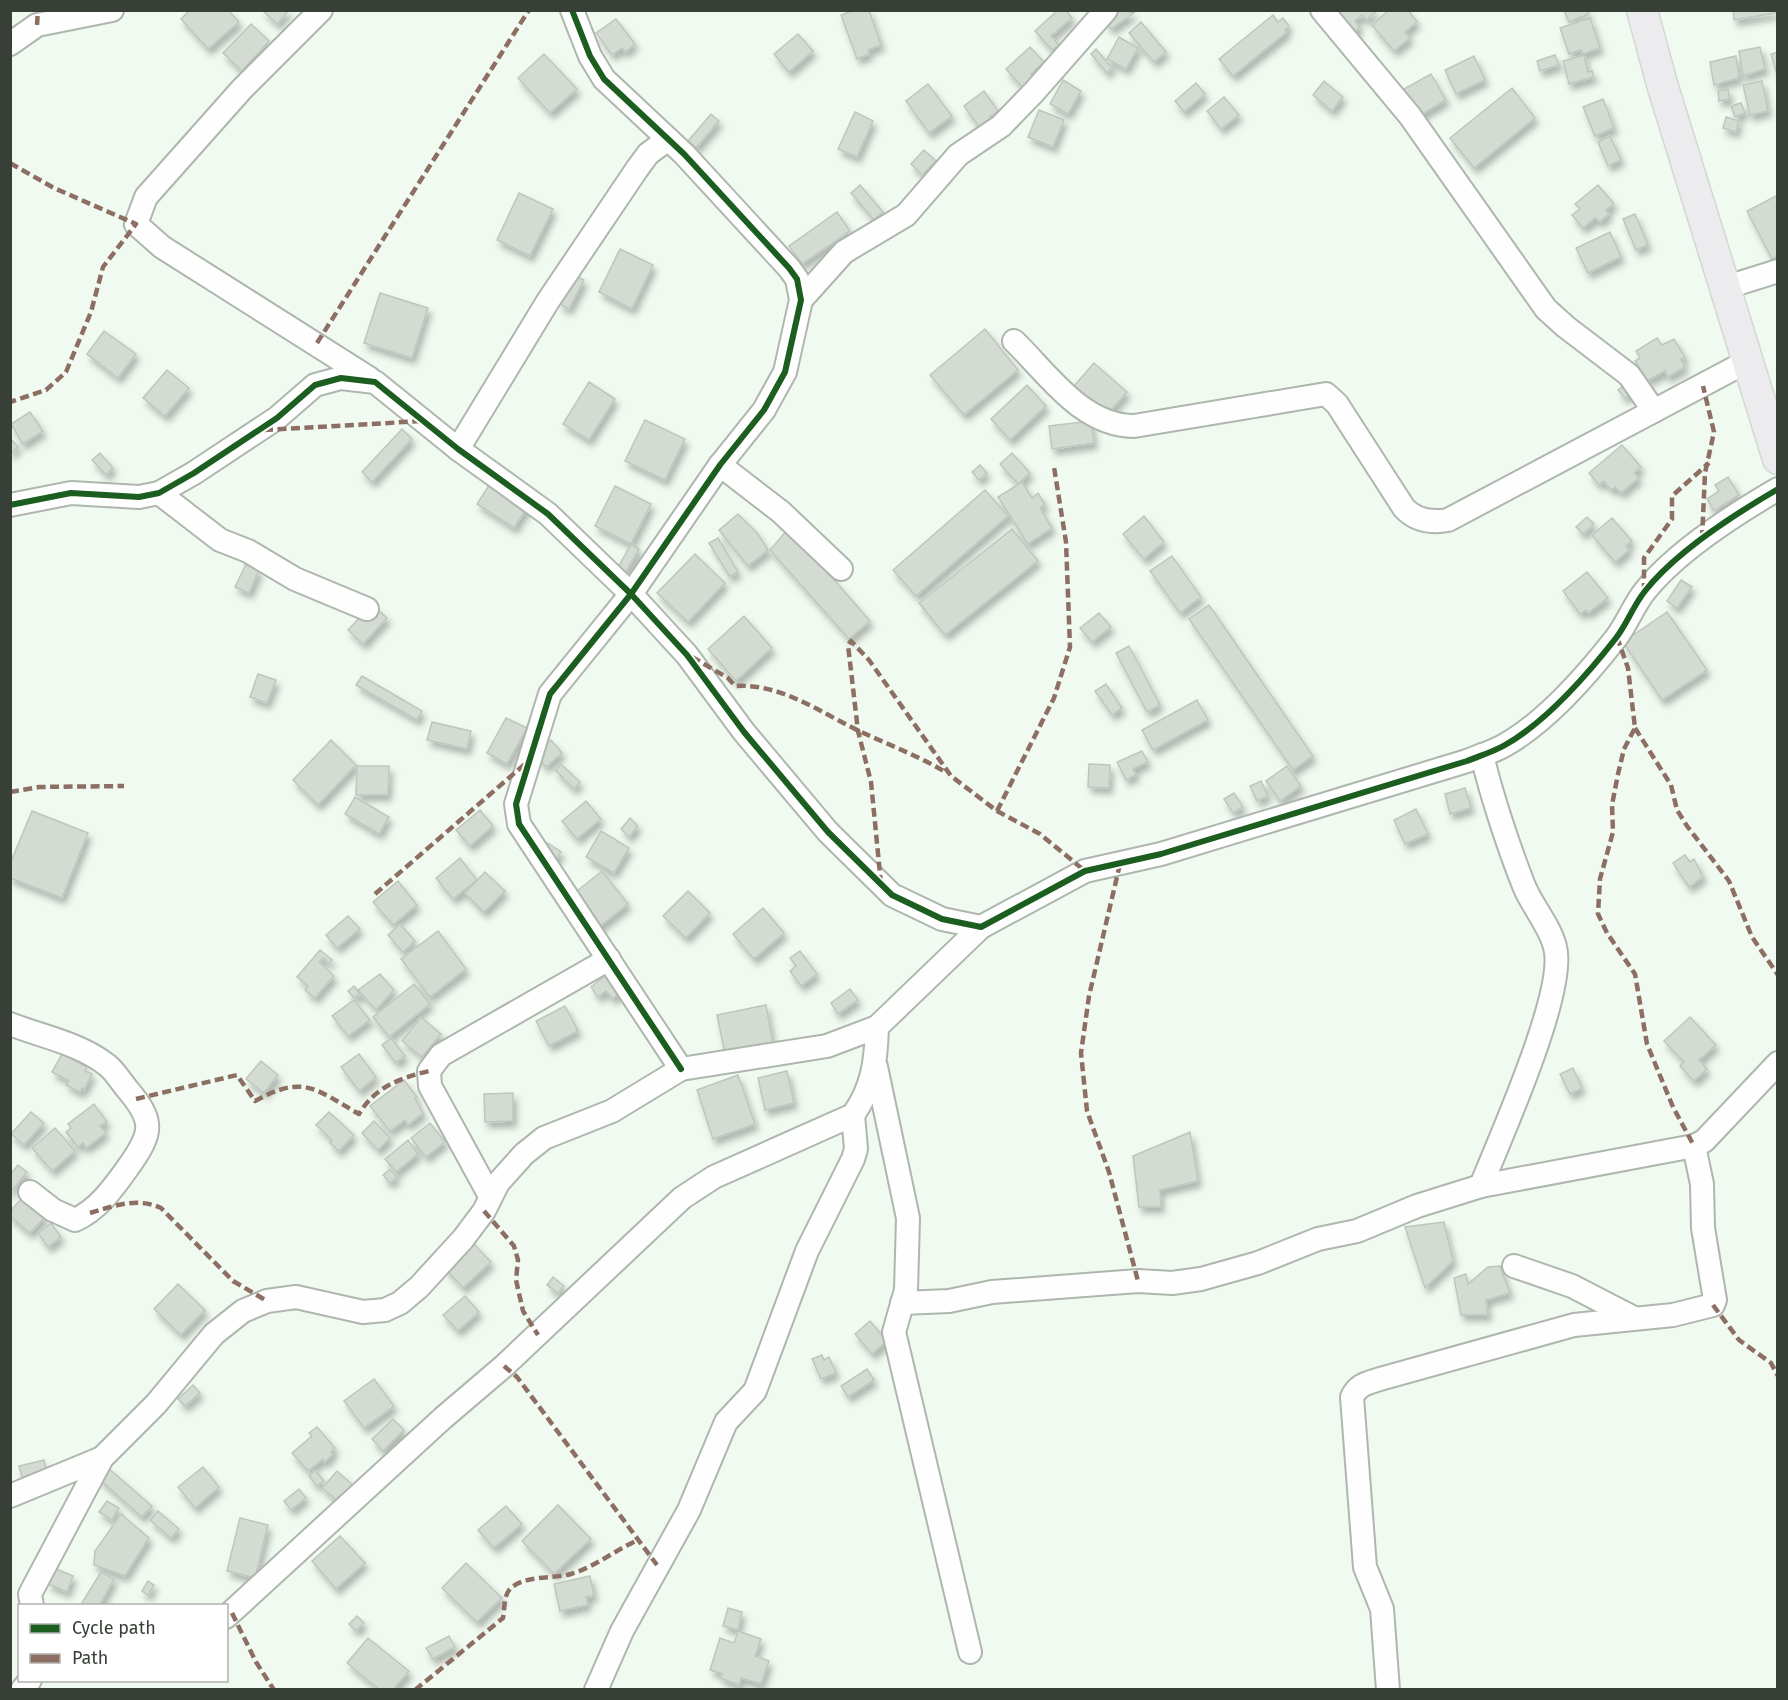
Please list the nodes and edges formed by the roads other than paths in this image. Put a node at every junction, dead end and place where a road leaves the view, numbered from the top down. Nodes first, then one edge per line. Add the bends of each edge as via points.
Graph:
1 (112, 10) edge
2 (321, 10) edge
3 (572, 10) edge
4 (1106, 10) edge
5 (1322, 10) edge
6 (1642, 10) edge
7 (10, 44) edge
8 (668, 139) junction
9 (1778, 271) edge
10 (1724, 288) junction
11 (801, 300) junction
12 (1014, 341) dead end
13 (317, 344) junction
14 (1746, 362) junction
15 (375, 382) junction
16 (315, 385) junction
17 (1654, 411) junction
18 (458, 449) junction
19 (1776, 453) edge
20 (720, 465) junction
21 (1778, 489) edge
22 (159, 493) junction
23 (10, 505) edge
24 (841, 569) dead end
25 (631, 594) junction
26 (367, 609) dead end
27 (1482, 755) junction
28 (981, 927) junction
29 (609, 959) junction
30 (10, 1024) edge
31 (877, 1027) junction
32 (1778, 1063) edge
33 (876, 1068) junction
34 (681, 1069) junction
35 (853, 1115) junction
36 (1694, 1146) junction
37 (1481, 1186) junction
38 (30, 1192) dead end
39 (490, 1196) junction
40 (1514, 1266) dead end
41 (902, 1303) junction
42 (1634, 1318) junction
43 (102, 1458) junction
44 (10, 1496) edge
45 (32, 1604) edge
46 (228, 1615) edge
47 (970, 1652) dead end
48 (596, 1689) edge
49 (1388, 1689) edge

1 - 7 street via 37,25
2 - 13 street via 146,197 136,224 162,247 228,291
3 - 8 street via 604,80
4 - 11 street via 1001,126 958,155 906,215 844,252
5 - 17 street via 1410,116 1546,309 1629,375
6 - 10 main road
8 - 11 street via 789,268 797,279
8 - 18 street via 648,154 637,169 548,302
9 - 10 street
10 - 14 main road
11 - 20 street via 782,378 764,410
12 - 17 street via 1086,412 1119,426 1326,394 1337,404 1404,508 1431,522 1448,520
13 - 15 street
13 - 16 street
14 - 17 street
14 - 19 main road
15 - 16 street via 341,378
15 - 18 street
16 - 22 street via 277,418
18 - 25 street via 548,514
20 - 24 street via 782,512
20 - 25 street
21 - 27 street via 1728,518 1663,573 1644,592 1617,637 1558,701 1534,725 1504,746
22 - 23 street via 139,497 71,493
22 - 26 street via 220,540 248,551 295,579
25 - 28 street via 687,655 744,732 828,832 881,885 892,895 942,919
25 - 29 street via 550,694 516,804 519,824
27 - 28 street via 1161,854 1085,871
27 - 37 street via 1524,887 1555,946 1557,967 1545,1019
28 - 31 street
29 - 34 street
29 - 39 street via 441,1055 429,1071 429,1086
30 - 38 street via 68,1044 109,1066 143,1107 148,1123 142,1148 90,1214 75,1220 53,1210
31 - 33 street
31 - 34 street via 827,1046
32 - 36 street via 1704,1141
33 - 35 street
33 - 41 street via 908,1218 906,1290
34 - 39 street via 612,1111 544,1138 524,1154
35 - 46 street via 714,1177 682,1198 504,1366
35 - 48 street via 853,1159 807,1251 755,1391 726,1422 689,1510 622,1631
36 - 37 street
36 - 42 street via 1702,1184 1702,1228 1715,1300 1713,1305 1697,1311
37 - 41 street via 1417,1206 1357,1231 1318,1239 1258,1263 1201,1278 1172,1283 1138,1281 992,1292 949,1301
39 - 43 street via 484,1211 419,1287 385,1310 363,1312 296,1297 267,1301 243,1311 214,1334 156,1404
40 - 42 street via 1572,1286
41 - 47 street via 894,1332
42 - 49 street via 1574,1325 1380,1379 1355,1391 1352,1397 1363,1550 1385,1625
43 - 44 street
43 - 45 street via 30,1594

